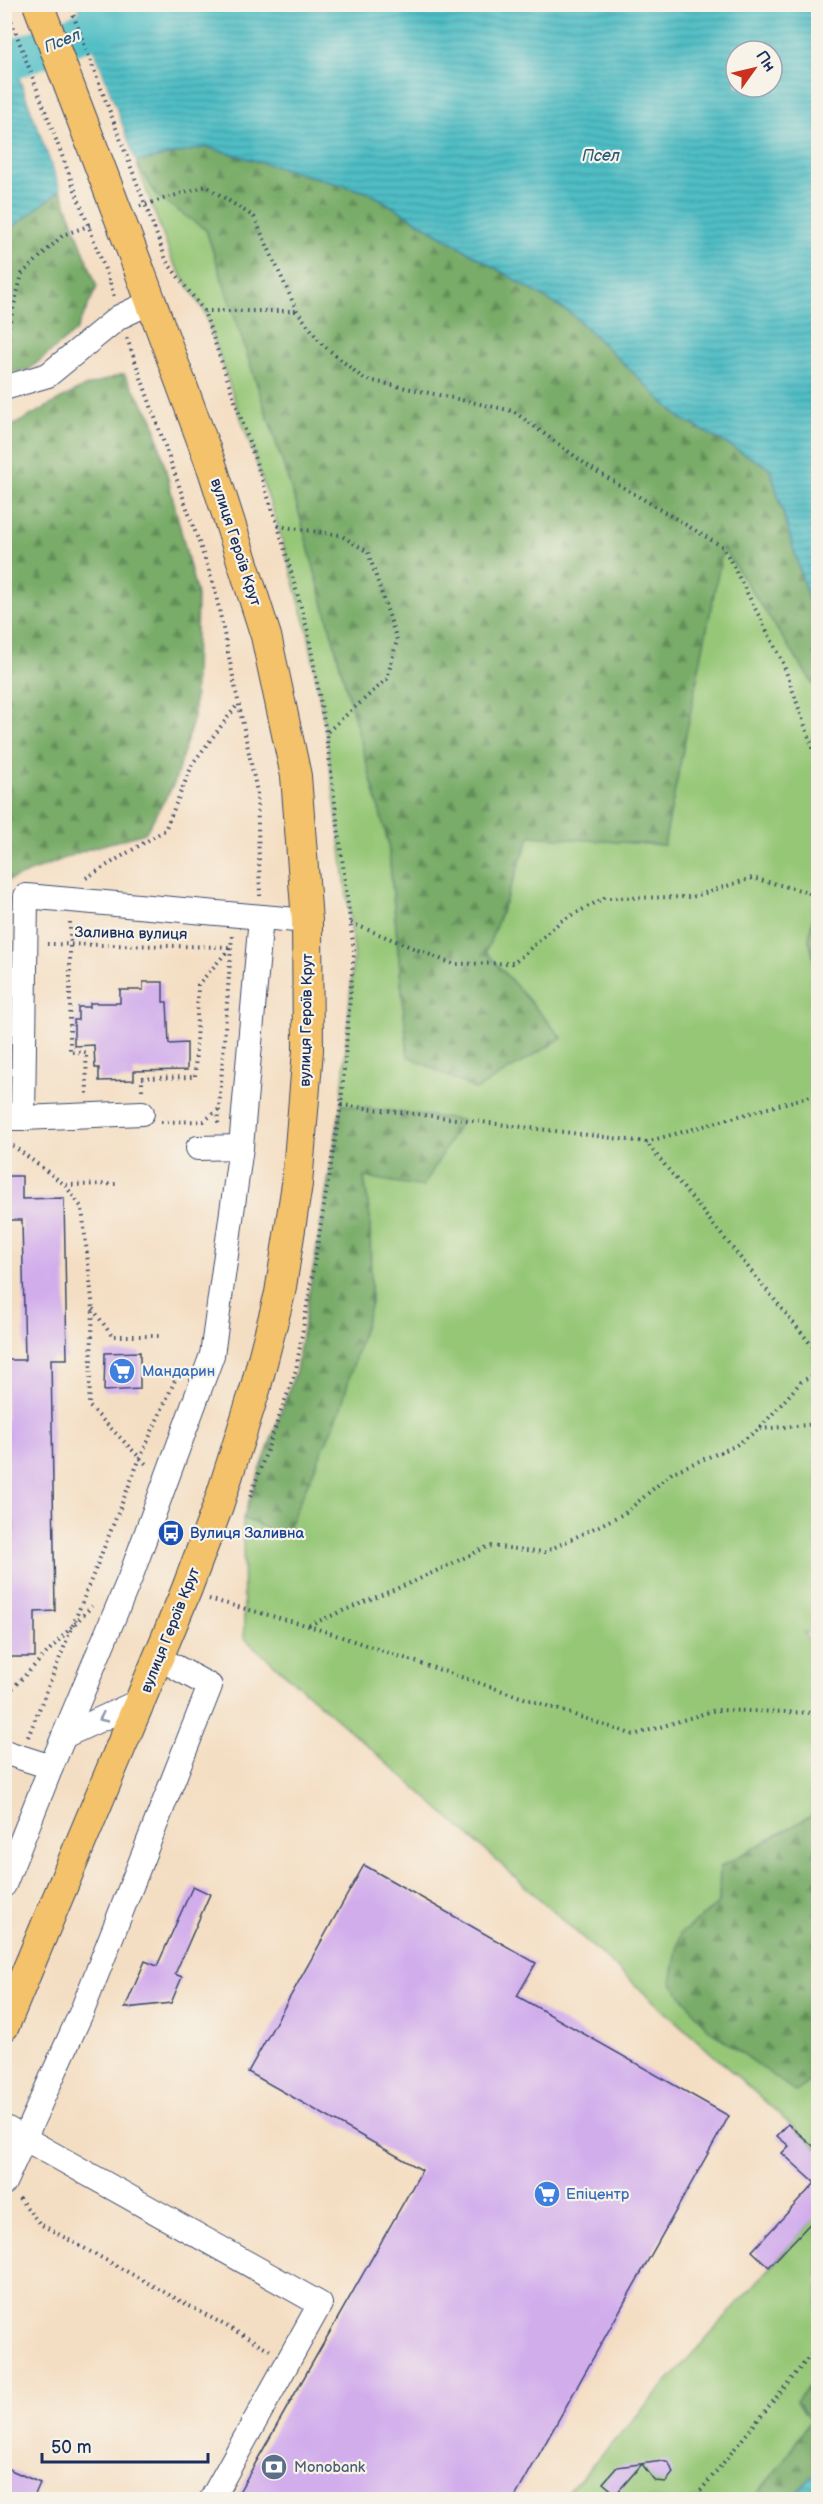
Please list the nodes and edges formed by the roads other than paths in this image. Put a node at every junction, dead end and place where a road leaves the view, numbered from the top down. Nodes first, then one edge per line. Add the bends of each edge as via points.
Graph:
1 (38, 4) edge
2 (151, 302) junction
3 (4, 388) edge
4 (261, 917) junction
5 (307, 921) junction
6 (146, 1111) road end
7 (14, 1118) edge
8 (241, 1147) junction
9 (198, 1148) dead end
10 (159, 1659) junction
11 (142, 1700) junction
12 (64, 1736) junction
13 (12, 1755) edge
14 (51, 1767) junction
15 (4, 1885) edge
16 (4, 2026) edge
17 (15, 2133) edge
18 (8, 2189) edge
19 (211, 2499) edge

1 - 2 main road, вулиця Героїв Крут, bridge
2 - 3 street via 119,317 48,375
2 - 5 main road, вулиця Героїв Крут via 213,470 266,636 296,776
4 - 5 street
4 - 7 street via 26,896
4 - 8 street
5 - 10 main road, вулиця Героїв Крут via 308,1050 297,1184 280,1293 255,1390 218,1506
6 - 7 street
8 - 9 street
8 - 12 street via 212,1355 130,1578
10 - 11 main road, вулиця Героїв Крут
10 - 17 street via 210,1686 82,2011
11 -> 12 street
11 - 16 main road, вулиця Героїв Крут
12 - 14 street
13 - 14 street
14 - 15 street
17 - 18 street
17 - 19 street via 320,2304

